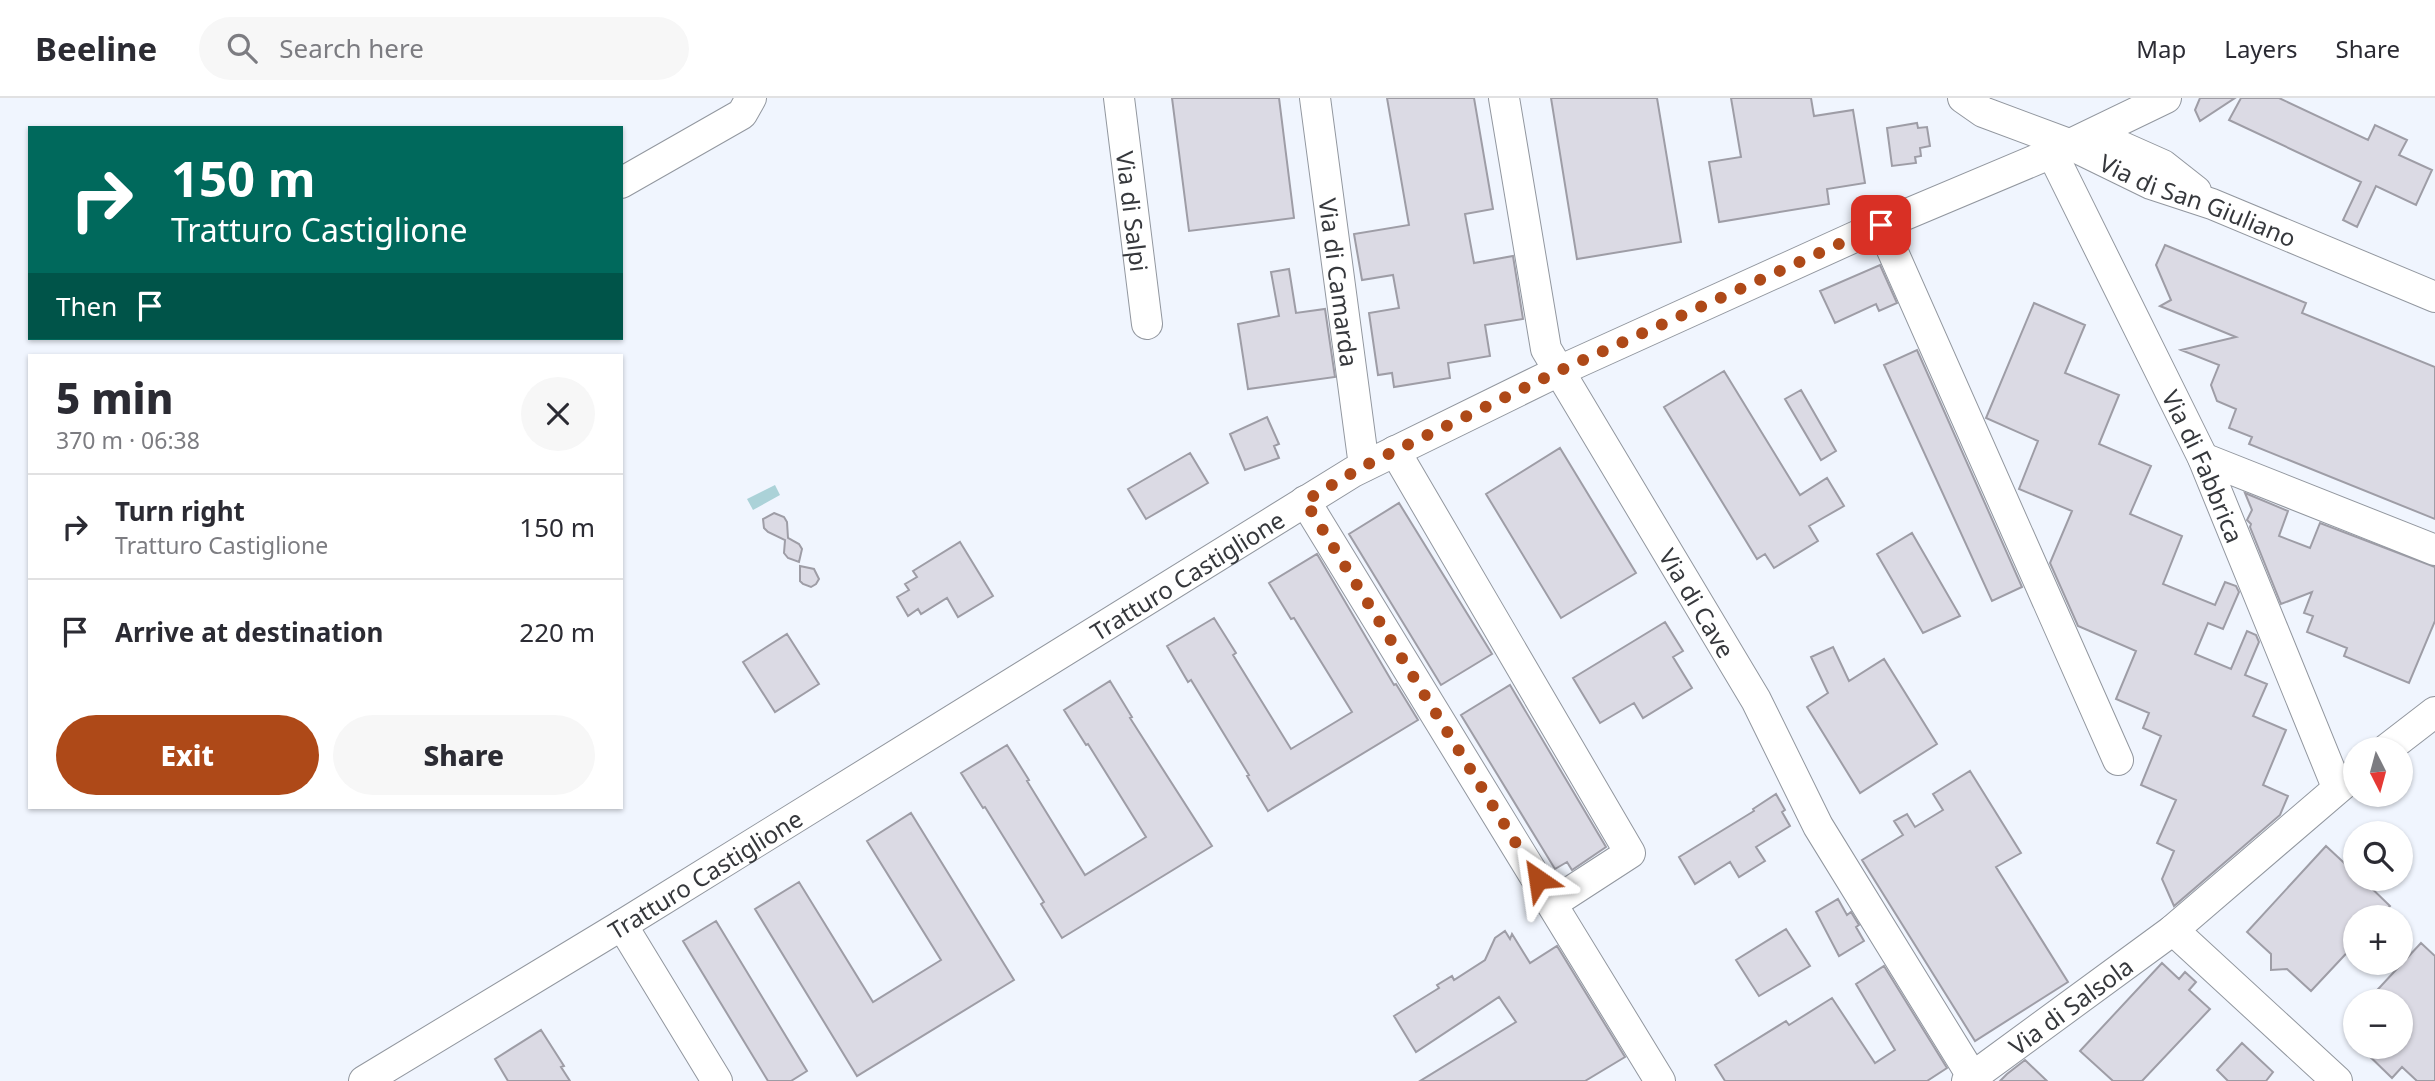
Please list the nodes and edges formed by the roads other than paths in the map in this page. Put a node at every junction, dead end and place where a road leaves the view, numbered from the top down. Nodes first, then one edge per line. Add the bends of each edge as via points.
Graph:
1 (751, 98) edge
2 (1119, 98) edge
3 (1315, 98) edge
4 (1504, 98) edge
5 (1963, 98) edge
6 (2166, 98) edge
7 (2008, 111) edge
8 (2131, 115) junction
9 (2071, 144) junction
10 (2151, 160) junction
11 (2019, 166) junction
12 (623, 182) edge
13 (2212, 204) junction
14 (1881, 225) junction
15 (2435, 297) edge
16 (1147, 324) dead end
17 (1559, 371) junction
18 (1395, 451) junction
19 (2203, 458) junction
20 (1364, 466) junction
21 (1305, 501) junction
22 (2435, 550) edge
23 (2435, 712) edge
24 (2403, 737) edge
25 (2118, 760) dead end
26 (2343, 773) edge
27 (2343, 783) edge
28 (1553, 903) junction
29 (622, 925) junction
30 (2173, 930) junction
31 (1970, 1079) edge
32 (364, 1081) edge
33 (717, 1081) edge
34 (1660, 1081) edge
35 (2337, 1081) edge

1 - 12 street via 742,114
2 - 16 street, Via di Salpi
3 - 20 street, Via di Camarda
4 - 17 street, Via di Cave via 1546,349
5 - 7 street, Via di San Giuliano via 1983,112
6 - 8 street, Tratturo Castiglione
7 - 9 street, Via di San Giuliano
7 - 11 street
8 - 9 street, Tratturo Castiglione
8 - 10 street
9 - 10 street
9 - 11 street, Tratturo Castiglione
9 - 13 street, Via di San Giuliano via 2151,184
9 - 19 street, Via di Fabbrica
10 - 13 street
11 - 14 street, Tratturo Castiglione
13 - 15 street, Via di San Giuliano
14 - 17 street, Tratturo Castiglione
14 - 25 street
17 - 18 street, Tratturo Castiglione
17 - 31 street, Via di Cave via 1756,700 1818,826
18 - 20 street, Tratturo Castiglione
18 - 28 street via 1630,853
19 - 22 street
19 - 26 street, Via di Fabbrica
20 - 21 street, Tratturo Castiglione
21 - 28 street
21 - 29 street, Tratturo Castiglione
23 - 24 street
27 - 30 street, Via di Salsola
28 - 34 street
29 - 32 street, Tratturo Castiglione
29 - 33 street
30 - 31 street, Via di Salsola
30 - 35 street

